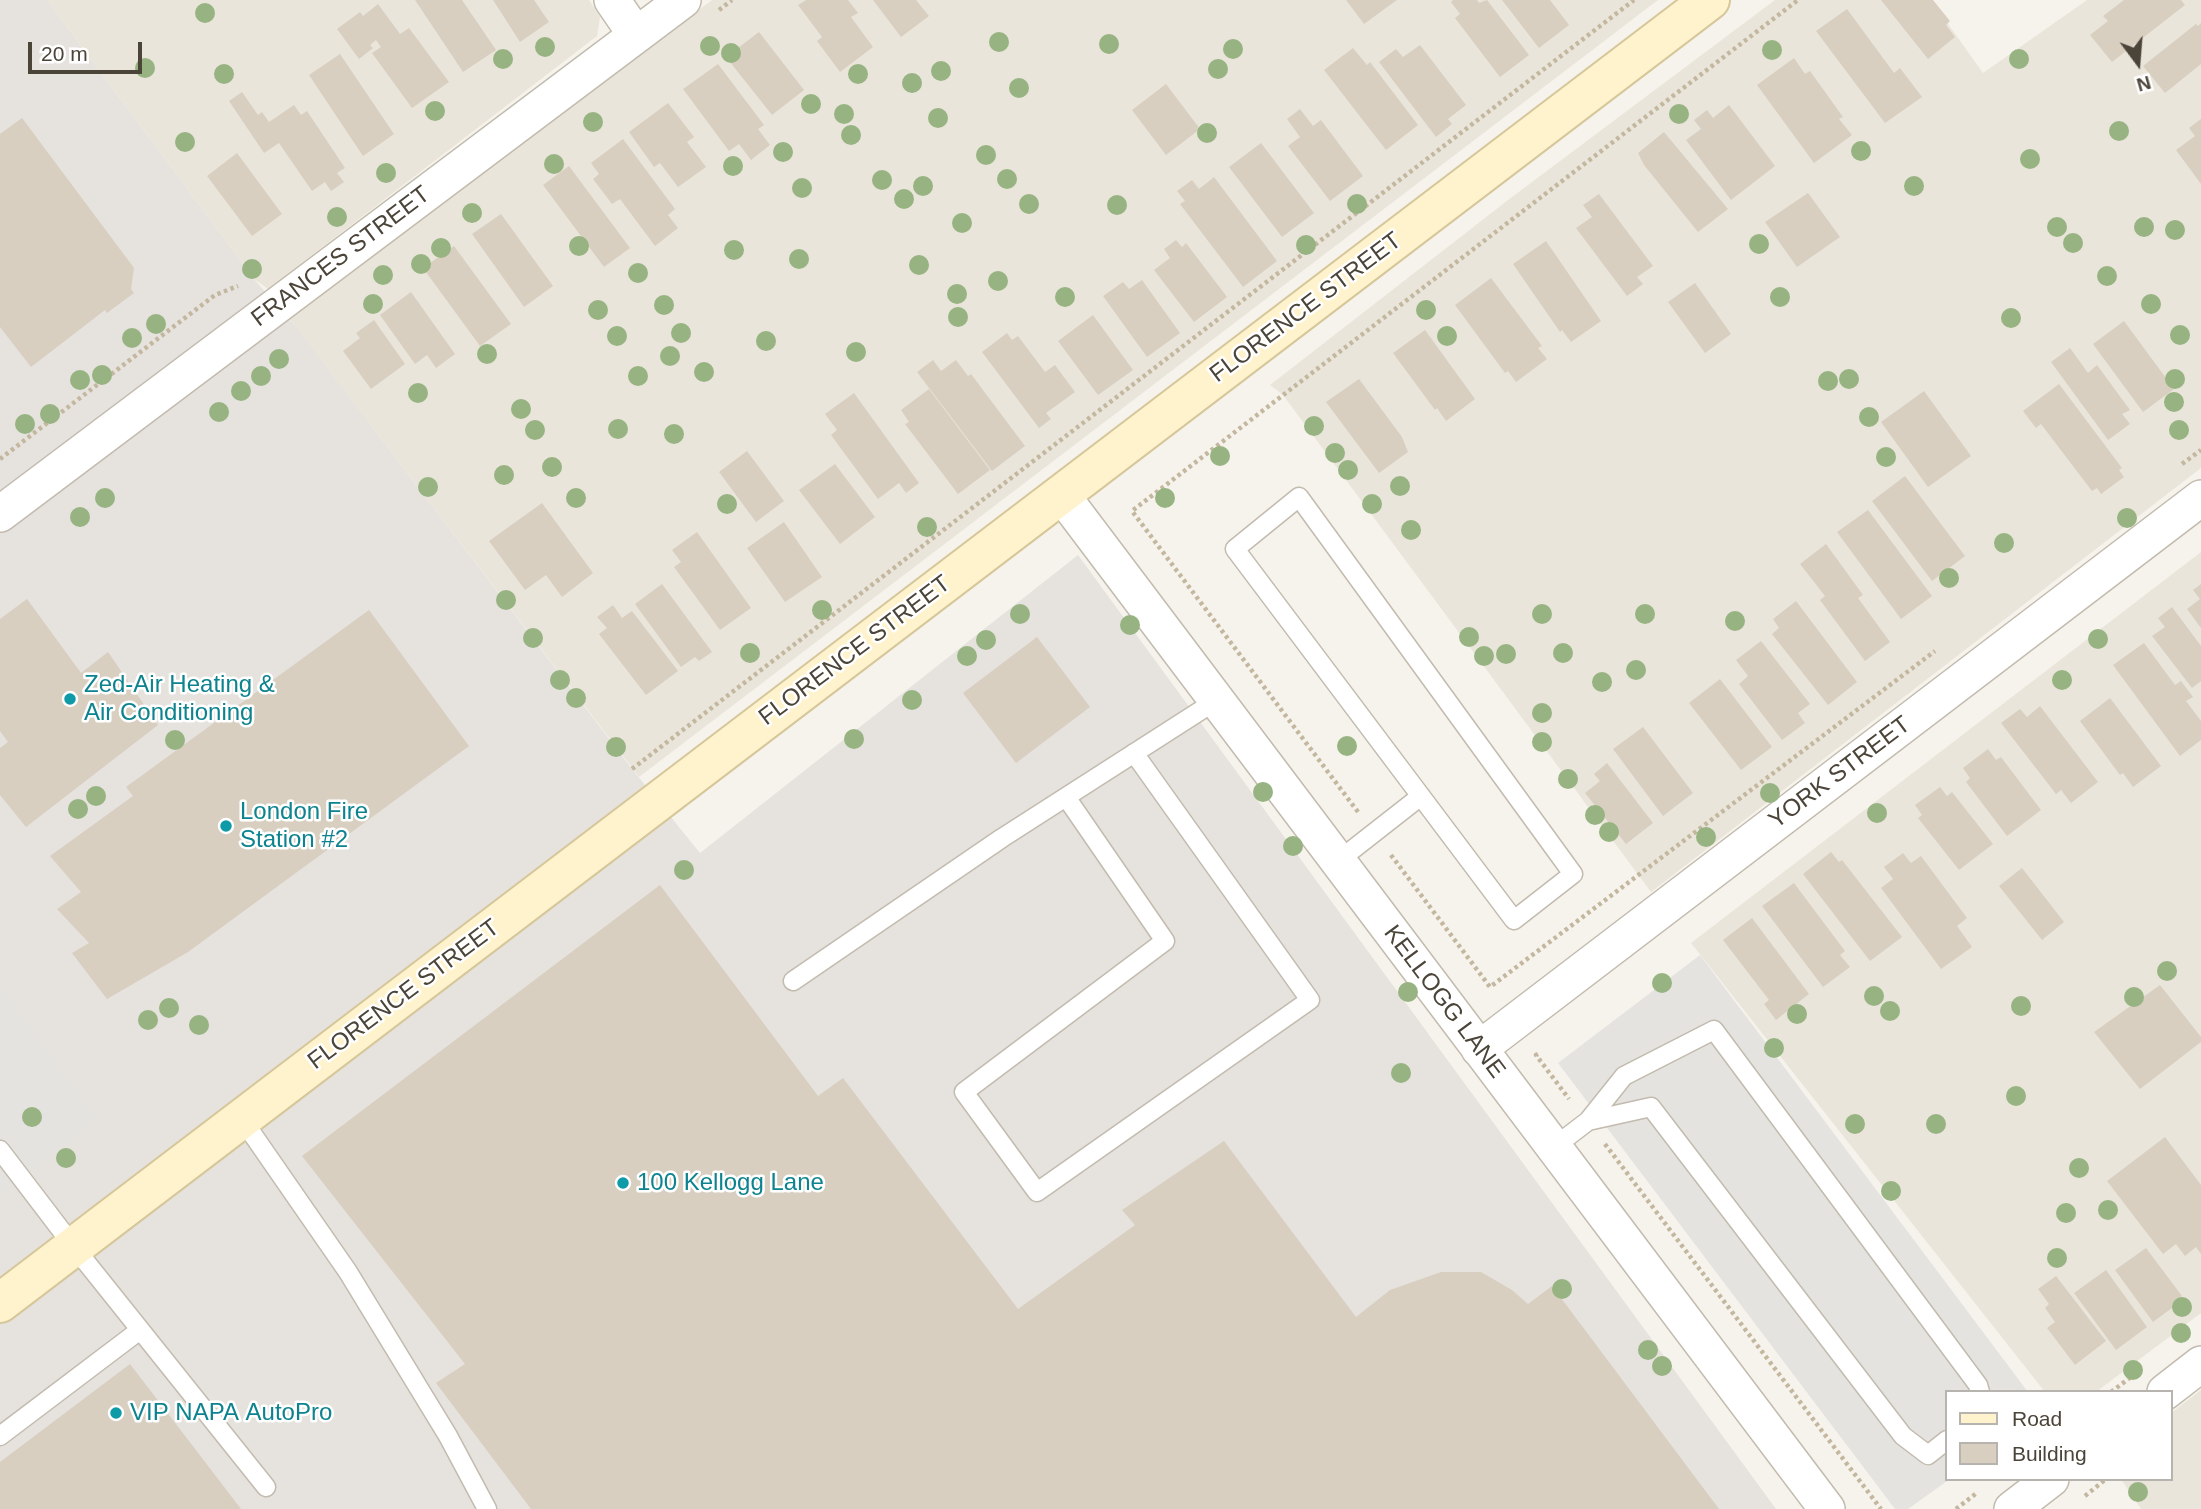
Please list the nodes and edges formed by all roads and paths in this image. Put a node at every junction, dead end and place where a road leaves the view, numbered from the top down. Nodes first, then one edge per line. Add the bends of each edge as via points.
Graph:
1 (612, 0) edge
2 (683, 0) edge
3 (1634, 0) edge
4 (1710, 0) edge
5 (1798, 0) edge
6 (636, 35) junction
7 (2201, 450) edge
8 (2179, 467) dead end
9 (1061, 494) junction
10 (2201, 498) edge
11 (0, 514) edge
12 (1945, 643) dead end
13 (1217, 700) junction
14 (1134, 753) junction
15 (632, 769) dead end
16 (1421, 796) junction
17 (1066, 797) junction
18 (1374, 833) junction
19 (1338, 861) junction
20 (793, 981) dead end
21 (1547, 1047) dead end
22 (1479, 1049) junction
23 (1582, 1114) junction
24 (242, 1119) junction
25 (1554, 1147) junction
26 (0, 1150) edge
27 (74, 1247) junction
28 (0, 1303) edge
29 (140, 1330) junction
30 (2201, 1364) edge
31 (1979, 1390) edge
32 (2168, 1390) edge
33 (0, 1436) edge
34 (1946, 1441) edge
35 (2048, 1481) edge
36 (266, 1487) dead end
37 (487, 1509) edge
38 (1827, 1509) edge
39 (1881, 1509) edge
40 (2012, 1509) edge

1 - 6 street
2 - 6 street, FRANCES STREET
3 - 15 path
4 - 9 main road, FLORENCE STREET
5 - 18 path via 1132,511
6 - 11 street, FRANCES STREET
7 - 8 path
9 - 13 street, KELLOGG LANE
9 - 24 main road, FLORENCE STREET
10 - 22 street, YORK STREET
12 - 18 path via 1490,987
13 - 14 lane
13 - 19 street, KELLOGG LANE
14 - 17 lane
14 - 17 lane via 1310,1000 1037,1192 964,1092 1165,941
16 - 16 lane via 1514,920 1573,874 1299,497 1235,549
16 - 18 lane
17 - 20 lane
18 - 19 lane
19 - 22 street, KELLOGG LANE
21 - 23 path via 1536,1055
22 - 25 street, KELLOGG LANE
23 - 25 lane
23 - 31 lane via 1624,1076 1714,1030
23 - 34 lane via 1651,1107 1903,1436 1928,1455
23 - 39 path
24 - 27 main road, FLORENCE STREET
24 - 37 lane via 348,1272
25 - 38 street, KELLOGG LANE
26 - 27 lane
27 - 28 main road, FLORENCE STREET
27 - 29 lane
29 - 33 lane
29 - 36 lane
30 - 32 street
35 - 40 street

